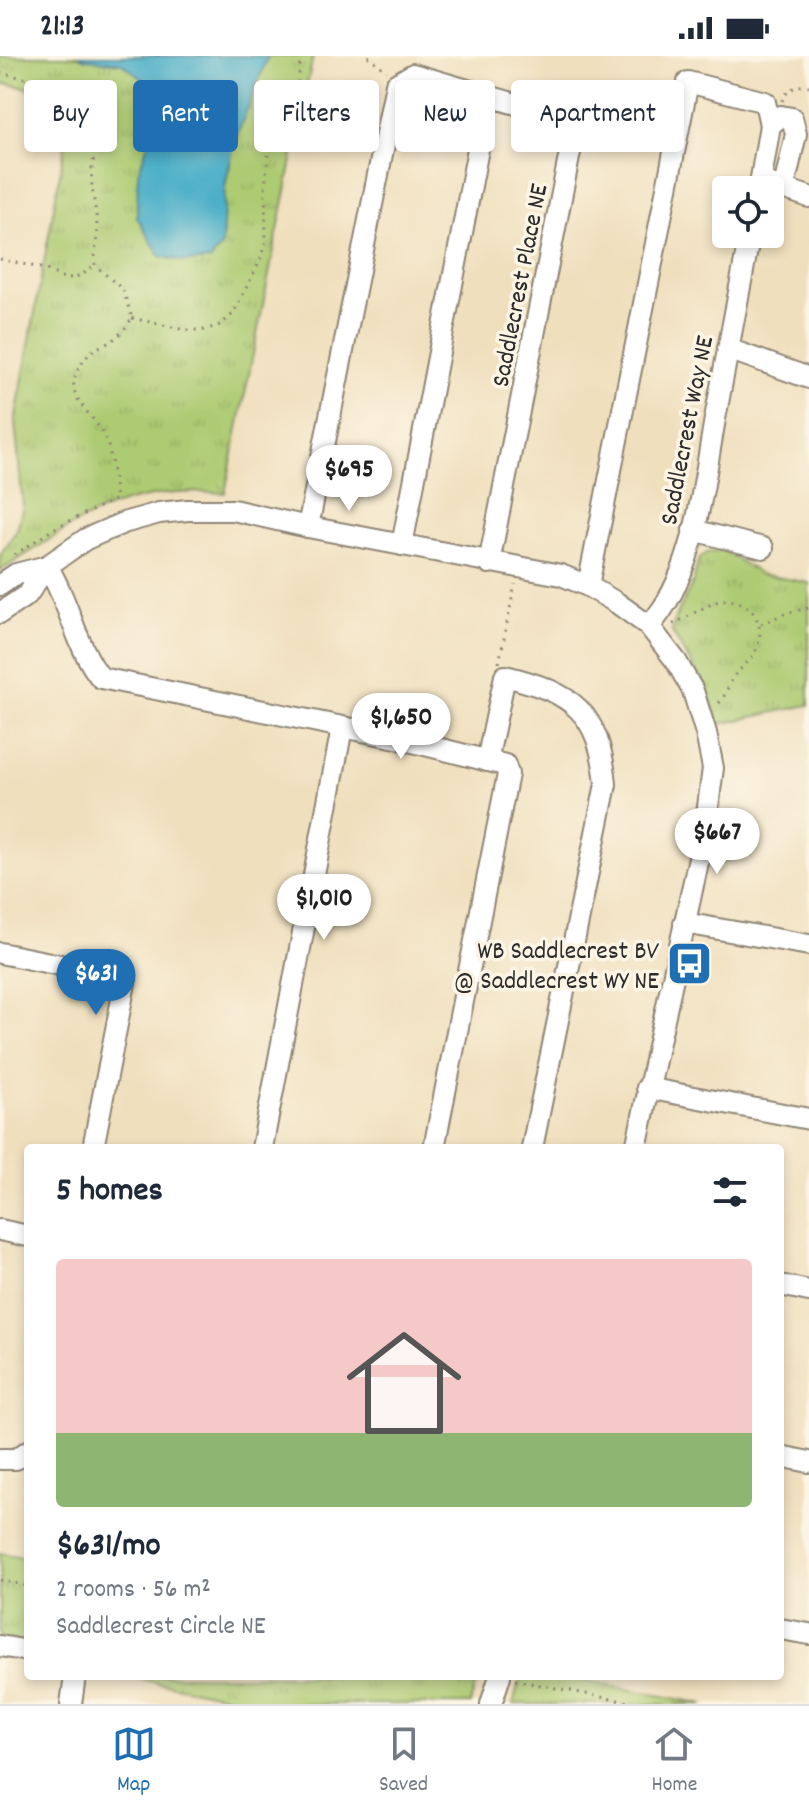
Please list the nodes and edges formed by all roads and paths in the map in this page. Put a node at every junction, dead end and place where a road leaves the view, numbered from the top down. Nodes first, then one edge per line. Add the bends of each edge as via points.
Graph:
1 (301, 56) edge
2 (368, 56) edge
3 (0, 73) edge
4 (403, 80) edge
5 (433, 80) edge
6 (395, 83) edge
7 (809, 86) edge
8 (395, 89) edge
9 (495, 99) edge
10 (776, 120) junction
11 (477, 152) edge
12 (762, 176) edge
13 (784, 187) joint
14 (809, 197) edge
15 (747, 248) edge
16 (0, 259) edge
17 (95, 265) junction
18 (132, 318) junction
19 (728, 349) junction
20 (809, 378) edge
21 (308, 527) junction
22 (693, 530) junction
23 (402, 545) junction
24 (763, 548) dead end
25 (7, 560) dead end
26 (489, 563) junction
27 (47, 566) junction
28 (517, 569) junction
29 (0, 585) edge
30 (588, 586) junction
31 (809, 608) edge
32 (0, 613) edge
33 (673, 624) dead end
34 (761, 624) junction
35 (649, 626) junction
36 (505, 676) junction
37 (719, 703) dead end
38 (342, 728) junction
39 (487, 761) junction
40 (684, 923) junction
41 (809, 945) edge
42 (0, 953) edge
43 (647, 1088) junction
44 (809, 1119) edge
45 (94, 1144) edge
46 (263, 1144) edge
47 (435, 1144) edge
48 (533, 1144) edge
49 (637, 1144) edge
50 (0, 1230) edge
51 (24, 1235) edge
52 (784, 1286) edge
53 (809, 1291) edge
54 (24, 1454) edge
55 (784, 1457) edge
56 (0, 1459) edge
57 (809, 1462) edge
58 (0, 1580) edge
59 (24, 1585) edge
60 (784, 1630) edge
61 (809, 1634) edge
62 (0, 1646) edge
63 (24, 1650) edge
64 (74, 1680) edge
65 (502, 1680) edge
66 (518, 1680) edge
67 (71, 1704) edge
68 (491, 1704) edge
69 (637, 1704) edge

1 - 18 path via 298,82 268,156 266,240 233,314 204,330
2 - 6 path
3 - 17 path via 29,79 101,122 91,186
4 - 5 street, Saddlecrest Place NE via 413,74
7 - 10 path via 785,94
8 - 21 street
9 - 26 street, Saddlecrest Place NE via 564,118 574,132
10 - 12 street
10 - 13 street via 792,118 796,134
10 - 30 street via 765,102 688,82
11 - 23 street
13 - 14 street
15 - 19 street, Saddlecrest Way NE
16 - 17 path via 72,278
17 - 18 path via 123,290
18 - 25 path via 123,332 92,350 73,387 79,405 105,439 116,499 55,528
19 - 20 street
19 - 22 street, Saddlecrest Way NE
21 - 23 street
21 - 27 street via 233,510 159,513 86,539
22 - 24 street
22 - 35 street, Saddlecrest Way NE via 675,591
23 - 26 street
26 - 28 street
27 - 29 street via 16,574
27 - 32 street via 27,595
27 - 38 street via 101,678
28 - 30 street via 561,575
28 - 36 path via 498,661
30 - 35 street
31 - 34 path
33 - 34 path via 725,600 752,610
34 - 37 path via 754,654
35 - 40 street via 693,691 713,768
36 - 39 street
36 - 48 street via 539,684 576,705 591,722 606,784
38 - 39 street
38 - 46 street
39 - 47 street via 505,765 508,774
40 - 41 street
40 - 43 street
42 - 45 street via 126,978
43 - 44 street
43 - 49 street
50 - 51 street
52 - 53 street
54 - 56 street
55 - 57 street
58 - 59 path
60 - 61 street
62 - 63 street
64 - 67 street
65 - 68 street
66 - 69 path

